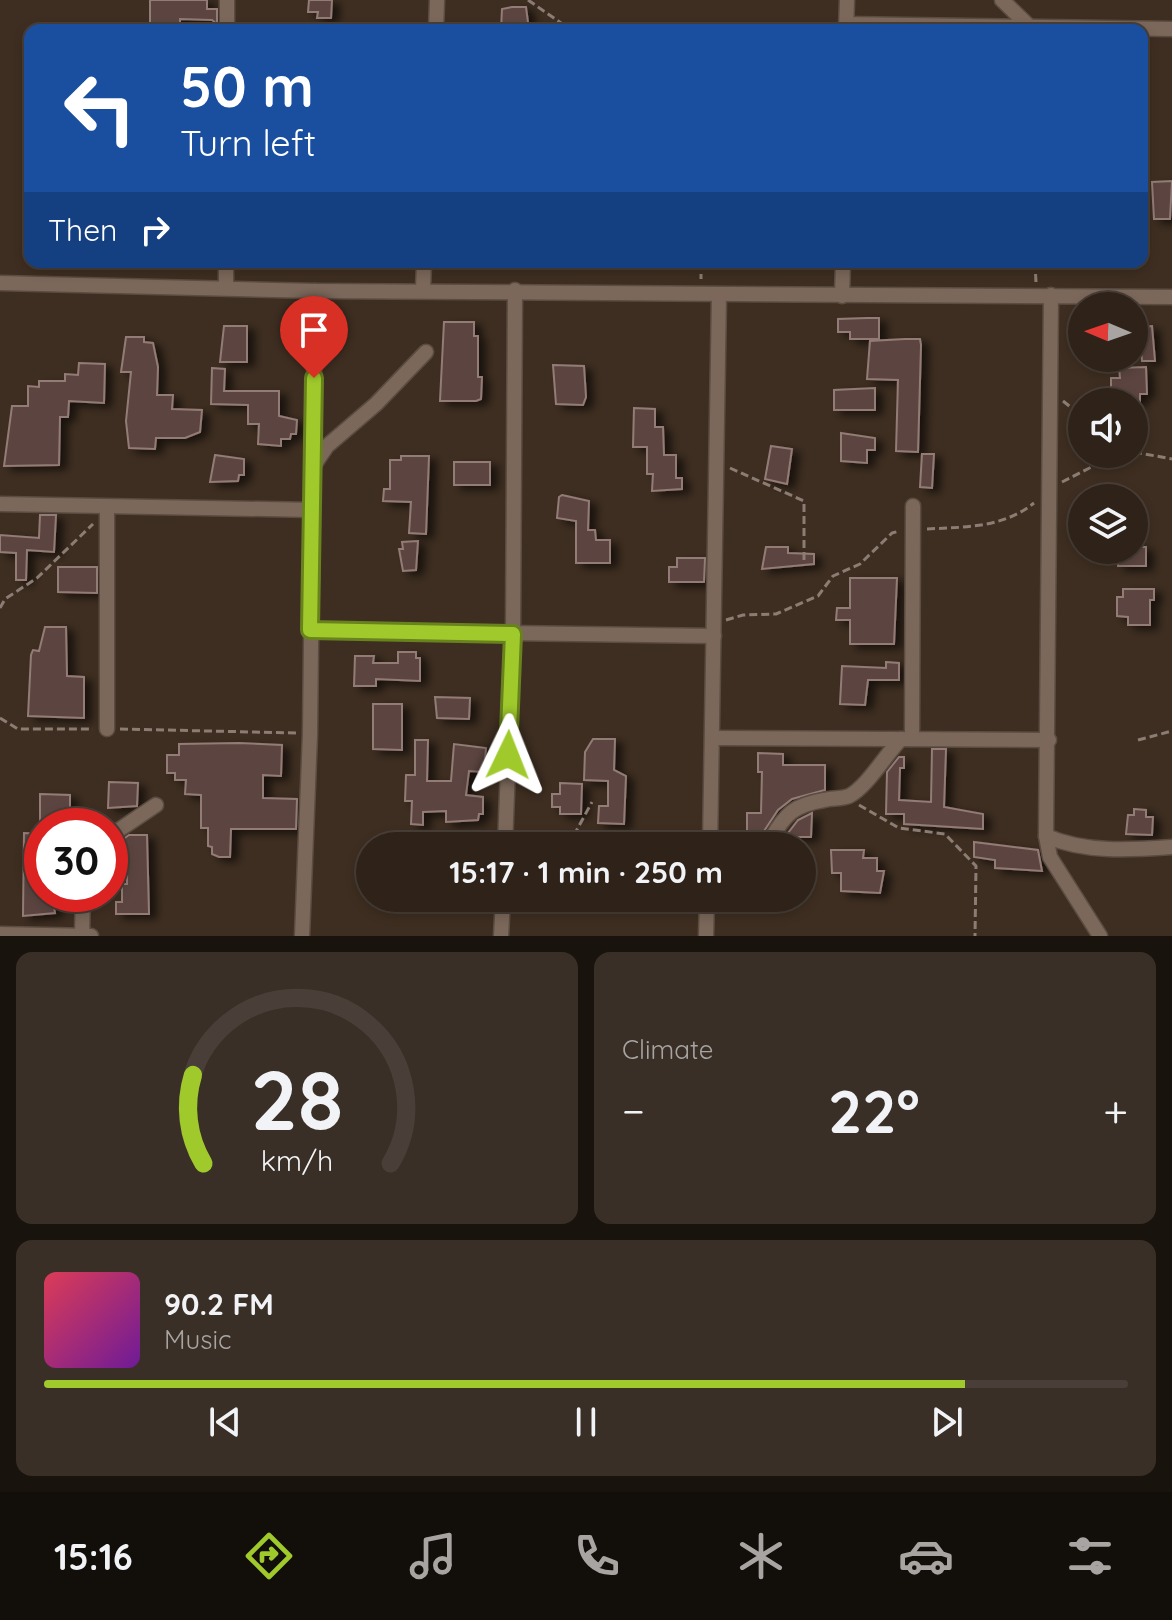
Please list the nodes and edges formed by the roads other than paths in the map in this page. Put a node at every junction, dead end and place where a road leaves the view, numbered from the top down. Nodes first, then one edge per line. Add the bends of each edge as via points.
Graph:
1 (227, 0) edge
2 (437, 0) edge
3 (847, 0) edge
4 (1002, 0) edge
5 (227, 24) edge
6 (436, 24) edge
7 (846, 24) edge
8 (1027, 24) edge
9 (1148, 29) edge
10 (1172, 29) edge
11 (226, 268) edge
12 (424, 268) edge
13 (843, 268) edge
14 (0, 283) edge
15 (226, 288) junction
16 (423, 290) junction
17 (515, 290) junction
18 (315, 291) junction
19 (719, 295) junction
20 (1051, 295) junction
21 (842, 296) junction
22 (1172, 297) edge
23 (426, 352) dead end
24 (314, 465) junction
25 (0, 504) edge
26 (913, 506) dead end
27 (107, 509) junction
28 (313, 510) junction
29 (310, 630) junction
30 (714, 632) junction
31 (513, 634) junction
32 (107, 729) road end
33 (714, 738) junction
34 (906, 739) junction
35 (1049, 740) junction
36 (156, 805) dead end
37 (128, 824) edge
38 (506, 832) edge
39 (711, 832) edge
40 (775, 832) edge
41 (1046, 836) junction
42 (1172, 847) edge
43 (83, 912) edge
44 (502, 912) edge
45 (707, 912) edge
46 (0, 934) edge
47 (82, 935) edge
48 (91, 936) edge
49 (302, 936) edge
50 (501, 936) edge
51 (706, 936) edge
52 (1100, 936) edge

1 - 5 street
2 - 6 street
3 - 7 street
4 - 8 street
9 - 10 street
11 - 15 street
12 - 16 street
13 - 21 street
14 - 15 street
15 - 18 street
16 - 17 street
16 - 18 street
17 - 19 street
17 - 31 street
18 - 24 street
19 - 21 street
19 - 30 street
20 - 21 street
20 - 22 street
20 - 35 street
23 - 24 street via 327,446
24 - 28 street
25 - 27 street
26 - 34 street
27 - 28 street
27 - 32 street
28 - 29 street
29 - 31 street
29 - 49 street
30 - 31 street
30 - 33 street
31 - 38 street
33 - 34 street
33 - 39 street
34 - 35 street
34 - 40 street via 861,788 794,810
35 - 41 street
36 - 37 street
41 - 42 street via 1080,846
41 - 52 street via 1050,857
43 - 47 street
44 - 50 street
45 - 51 street
46 - 47 street
47 - 48 street

